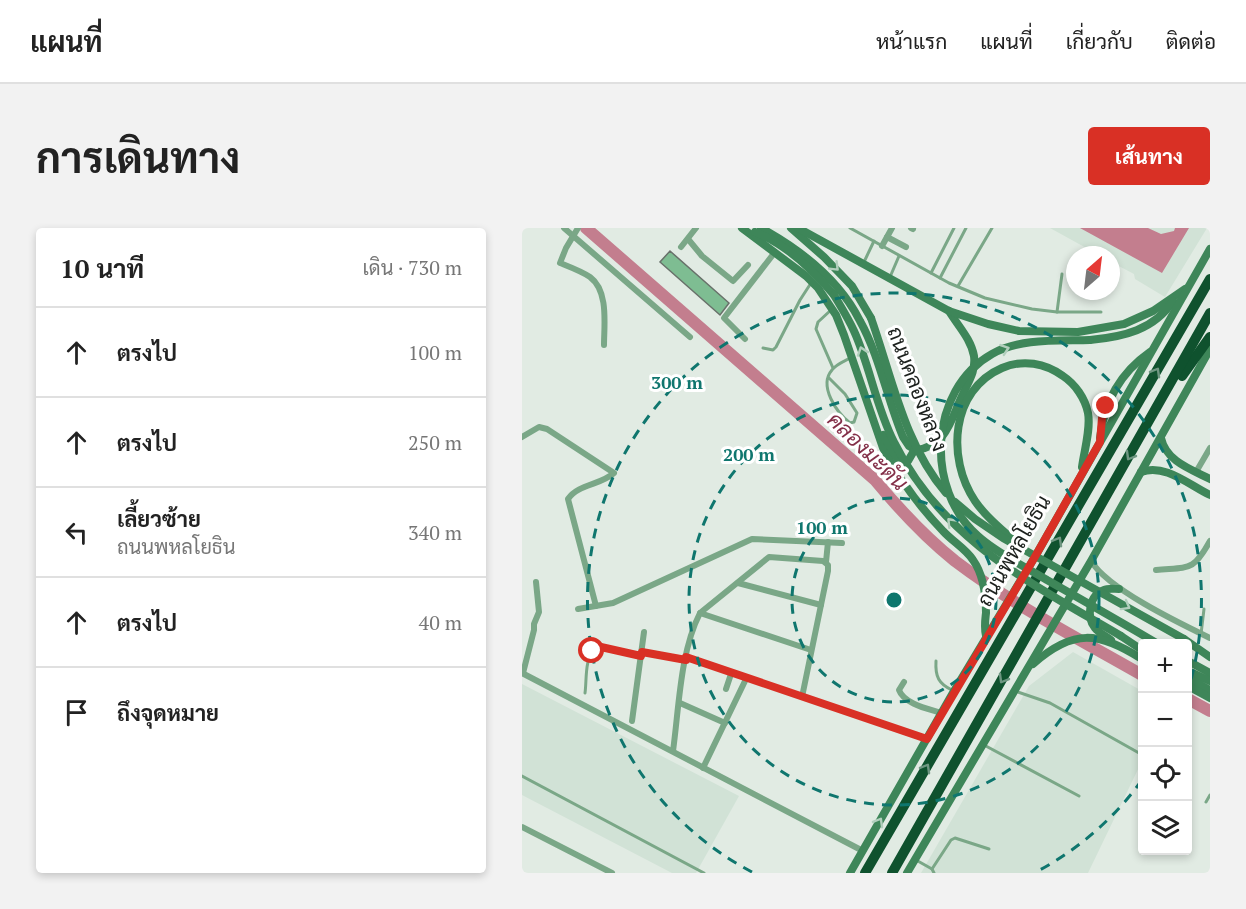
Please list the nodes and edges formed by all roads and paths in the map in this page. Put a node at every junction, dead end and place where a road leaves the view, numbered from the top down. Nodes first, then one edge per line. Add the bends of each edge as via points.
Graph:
1 (564, 228) edge
2 (696, 228) edge
3 (743, 228) edge
4 (761, 228) edge
5 (791, 228) edge
6 (799, 228) edge
7 (850, 228) edge
8 (891, 228) edge
9 (954, 228) edge
10 (966, 228) edge
11 (992, 228) edge
12 (813, 231) edge
13 (575, 232) edge
14 (887, 237) junction
15 (688, 239) junction
16 (874, 242) junction
17 (882, 246) junction
18 (681, 247) dead end
19 (906, 247) dead end
20 (1210, 249) edge
21 (775, 252) junction
22 (899, 256) junction
23 (864, 264) junction
24 (748, 265) dead end
25 (931, 273) junction
26 (1062, 274) dead end
27 (940, 278) junction
28 (890, 279) junction
29 (1210, 279) edge
30 (812, 282) junction
31 (958, 287) junction
32 (1188, 287) junction
33 (1176, 296) junction
34 (832, 309) junction
35 (949, 311) junction
36 (1057, 312) junction
37 (1101, 312) dead end
38 (1210, 313) edge
39 (690, 336) dead end
40 (1210, 337) edge
41 (745, 339) dead end
42 (604, 345) dead end
43 (763, 348) dead end
44 (1210, 349) edge
45 (852, 357) junction
46 (833, 368) junction
47 (828, 377) junction
48 (1170, 385) junction
49 (873, 417) junction
50 (522, 437) edge
51 (1161, 438) junction
52 (1210, 448) edge
53 (915, 449) junction
54 (1141, 472) junction
55 (1081, 474) junction
56 (1203, 475) edge
57 (1197, 488) junction
58 (1210, 495) edge
59 (1210, 541) edge
60 (828, 542) junction
61 (842, 543) dead end
62 (1020, 547) junction
63 (1091, 561) junction
64 (826, 562) junction
65 (1156, 570) dead end
66 (536, 582) dead end
67 (738, 583) junction
68 (1119, 589) junction
69 (821, 605) junction
70 (596, 606) junction
71 (578, 609) dead end
72 (1204, 609) dead end
73 (700, 613) junction
74 (644, 632) dead end
75 (1201, 634) junction
76 (986, 636) junction
77 (1210, 638) edge
78 (1149, 639) edge
79 (1184, 639) edge
80 (1119, 640) junction
81 (1192, 643) edge
82 (1192, 645) edge
83 (1138, 647) edge
84 (811, 650) junction
85 (1210, 651) edge
86 (641, 654) junction
87 (1138, 655) edge
88 (1210, 657) edge
89 (686, 659) junction
90 (936, 662) dead end
91 (1192, 662) edge
92 (1026, 670) junction
93 (1192, 672) edge
94 (523, 673) edge
95 (1210, 673) edge
96 (731, 674) junction
97 (746, 679) junction
98 (1192, 680) edge
99 (1210, 681) edge
100 (904, 682) dead end
101 (1192, 688) edge
102 (726, 689) dead end
103 (1210, 690) edge
104 (954, 691) junction
105 (1014, 691) junction
106 (585, 693) dead end
107 (802, 697) junction
108 (1210, 698) edge
109 (680, 703) junction
110 (941, 713) junction
111 (632, 721) dead end
112 (725, 723) junction
113 (927, 739) junction
114 (982, 744) junction
115 (673, 751) junction
116 (1138, 752) edge
117 (703, 768) junction
118 (522, 776) edge
119 (1210, 795) edge
120 (1079, 796) dead end
121 (1206, 802) dead end
122 (522, 827) edge
123 (989, 849) dead end
124 (863, 852) junction
125 (915, 860) junction
126 (933, 871) edge
127 (612, 873) edge
128 (704, 873) edge
129 (850, 873) edge
130 (865, 873) edge
131 (892, 873) edge
132 (907, 873) edge

1 - 13 street
2 - 15 street
3 - 21 main road
80 -> 3 main road, ถนนคลองหลวง, bridge via 1008,568 965,536 936,506 893,440 854,331 834,295 811,270 780,246
4 - 53 main road via 789,243 844,294 861,321 903,437
5 -> 62 main road, ถนนคลองหลวง, bridge via 852,286 871,318 901,409 929,471 960,507
6 - 12 main road
7 - 16 lane
8 - 14 street
9 - 25 lane
10 - 27 lane
11 - 31 lane
12 - 23 main road
13 - 39 street
13 - 42 street via 560,263 597,284 602,295
14 - 17 street
14 - 19 street
15 - 18 street
15 - 24 street via 733,281
16 - 17 lane
16 - 23 lane
17 - 22 lane
20 - 32 main road
21 - 30 main road
21 - 41 street via 724,318
22 - 25 lane
22 - 28 lane
23 - 28 main road
25 - 27 lane
26 - 36 lane
27 - 31 lane
28 - 35 main road
130 -> 29 highway, ถนนพหลโยธิน
30 - 34 main road
30 - 43 lane via 776,347
31 - 36 lane via 985,298
32 - 33 main road
32 - 55 main road, ถนนพหลโยธิน via 1153,350 1121,379 1104,410 1100,442
33 - 35 main road via 1124,324 1078,332 1019,330
78 -> 33 main road, bridge via 977,536 959,515 950,496 941,450 944,420 959,384 972,368 993,353 1028,343 1111,338 1135,332 1160,316
34 - 45 main road
34 - 46 lane via 816,329
35 - 53 main road via 970,345 972,377 943,437 926,448
36 - 37 lane
38 - 48 highway
40 - 48 highway via 1180,379
44 - 51 main road
45 - 46 lane
45 - 49 main road
46 - 47 lane
47 - 47 lane via 830,398 847,421 854,422 856,413
48 -> 131 highway
49 - 53 main road via 898,460 909,461
49 - 76 main road via 891,464 913,497 972,558 981,576
50 - 70 street via 539,427 547,429 614,473 573,492 568,499
51 - 54 main road
51 - 56 main road via 1163,449 1172,459
52 - 56 street
54 - 57 main road via 1161,469
54 - 63 main road
55 - 62 main road, bridge via 1088,412 1081,394 1068,379 1040,365 1008,365 987,376 969,396 957,436 961,472 975,502
55 - 76 main road, ถนนพหลโยธิน
56 - 57 main road
57 - 58 main road
59 - 65 street via 1191,567
60 - 61 street
60 - 64 street
60 - 70 street via 752,539 613,603
62 -> 79 main road, ถนนคลองหลวง, bridge
63 - 68 street
63 - 92 main road
64 - 67 street via 769,557
64 - 69 street via 828,571
66 - 94 street via 539,612
67 - 69 street
67 - 73 street
68 - 75 street
68 - 80 main road via 1100,592 1089,612 1097,630
69 - 84 street
70 - 71 street
72 - 75 lane
73 - 84 street
73 - 89 street
74 - 86 street
75 - 77 street
76 - 104 main road, ถนนพหลโยธิน
80 - 83 main road
80 - 87 main road
80 - 92 main road via 1073,639 1049,650
81 - 85 main road
82 - 88 main road, ถนนคลองหลวง
84 - 107 street
86 - 89 street
86 - 106 lane via 596,648 588,662
86 - 111 street
89 - 96 street
89 - 109 street
90 - 104 lane via 941,685
91 - 95 main road
92 - 105 main road
93 - 99 main road
94 - 115 street
96 - 97 street
96 - 102 street
97 - 107 street
97 - 112 street
98 - 103 main road
100 - 110 street via 901,695
101 - 108 main road
104 - 110 main road, ถนนพหลโยธิน
105 - 114 main road
105 - 116 lane via 1050,703
107 - 113 street
109 - 112 street
109 - 115 street
110 - 113 main road, ถนนพหลโยธิน
112 - 117 street
124 -> 113 main road, ถนนพหลโยธิน
114 - 120 lane
114 - 125 main road
115 - 117 street
117 - 124 street
118 - 128 lane
119 - 121 lane
122 - 127 street
123 - 126 lane via 955,838
124 - 129 main road, ถนนพหลโยธิน
125 - 126 lane
125 - 132 main road

